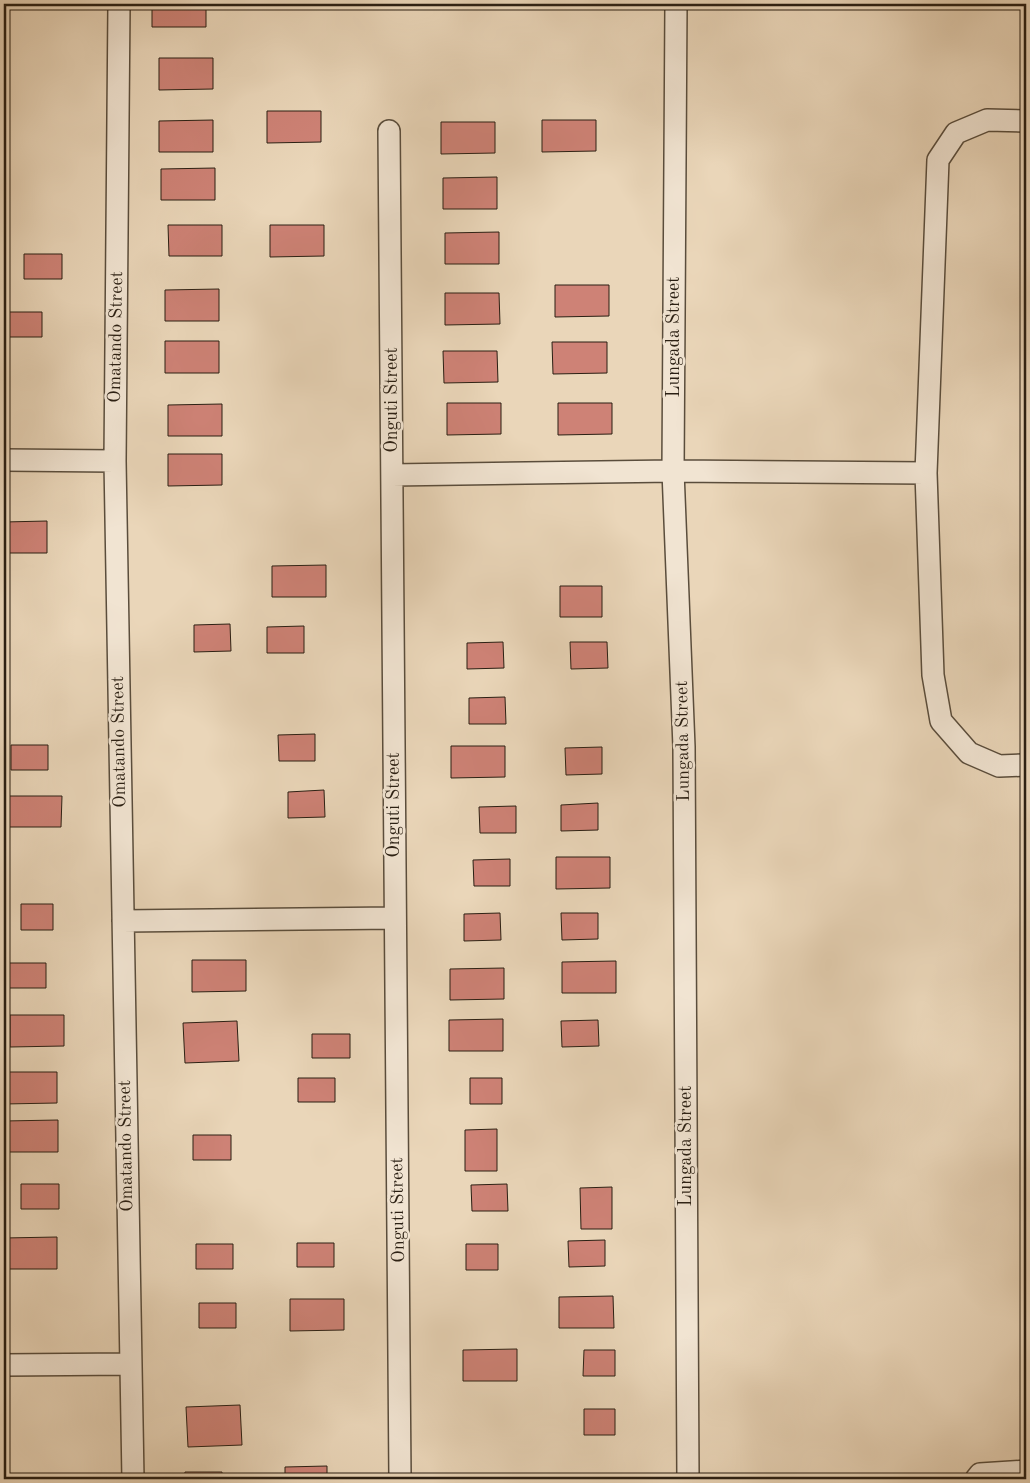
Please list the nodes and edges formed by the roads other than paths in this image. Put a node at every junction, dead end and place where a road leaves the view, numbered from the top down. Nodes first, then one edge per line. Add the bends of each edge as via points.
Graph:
1 (120, 4) edge
2 (676, 4) edge
3 (1026, 122) edge
4 (389, 131) dead end
5 (4, 460) edge
6 (115, 460) junction
7 (673, 470) junction
8 (926, 473) junction
9 (392, 475) junction
10 (1026, 765) edge
11 (395, 918) junction
12 (123, 921) junction
13 (130, 1364) junction
14 (4, 1365) edge
15 (1026, 1472) edge
16 (133, 1479) edge
17 (400, 1479) edge
18 (688, 1479) edge
19 (976, 1479) edge

1 - 6 street, Omatando Street
2 - 7 street, Lungada Street
3 - 8 street via 987,120 956,133 938,160
4 - 9 street, Onguti Street
5 - 6 street
6 - 12 street, Omatando Street
7 - 8 street
7 - 9 street
7 - 18 street, Lungada Street via 684,747
8 - 10 street via 933,675 941,721 969,753 999,766
9 - 11 street, Onguti Street
11 - 12 street
11 - 17 street, Onguti Street
12 - 13 street, Omatando Street
13 - 14 street
13 - 16 street, Omatando Street
15 - 19 street via 980,1474

